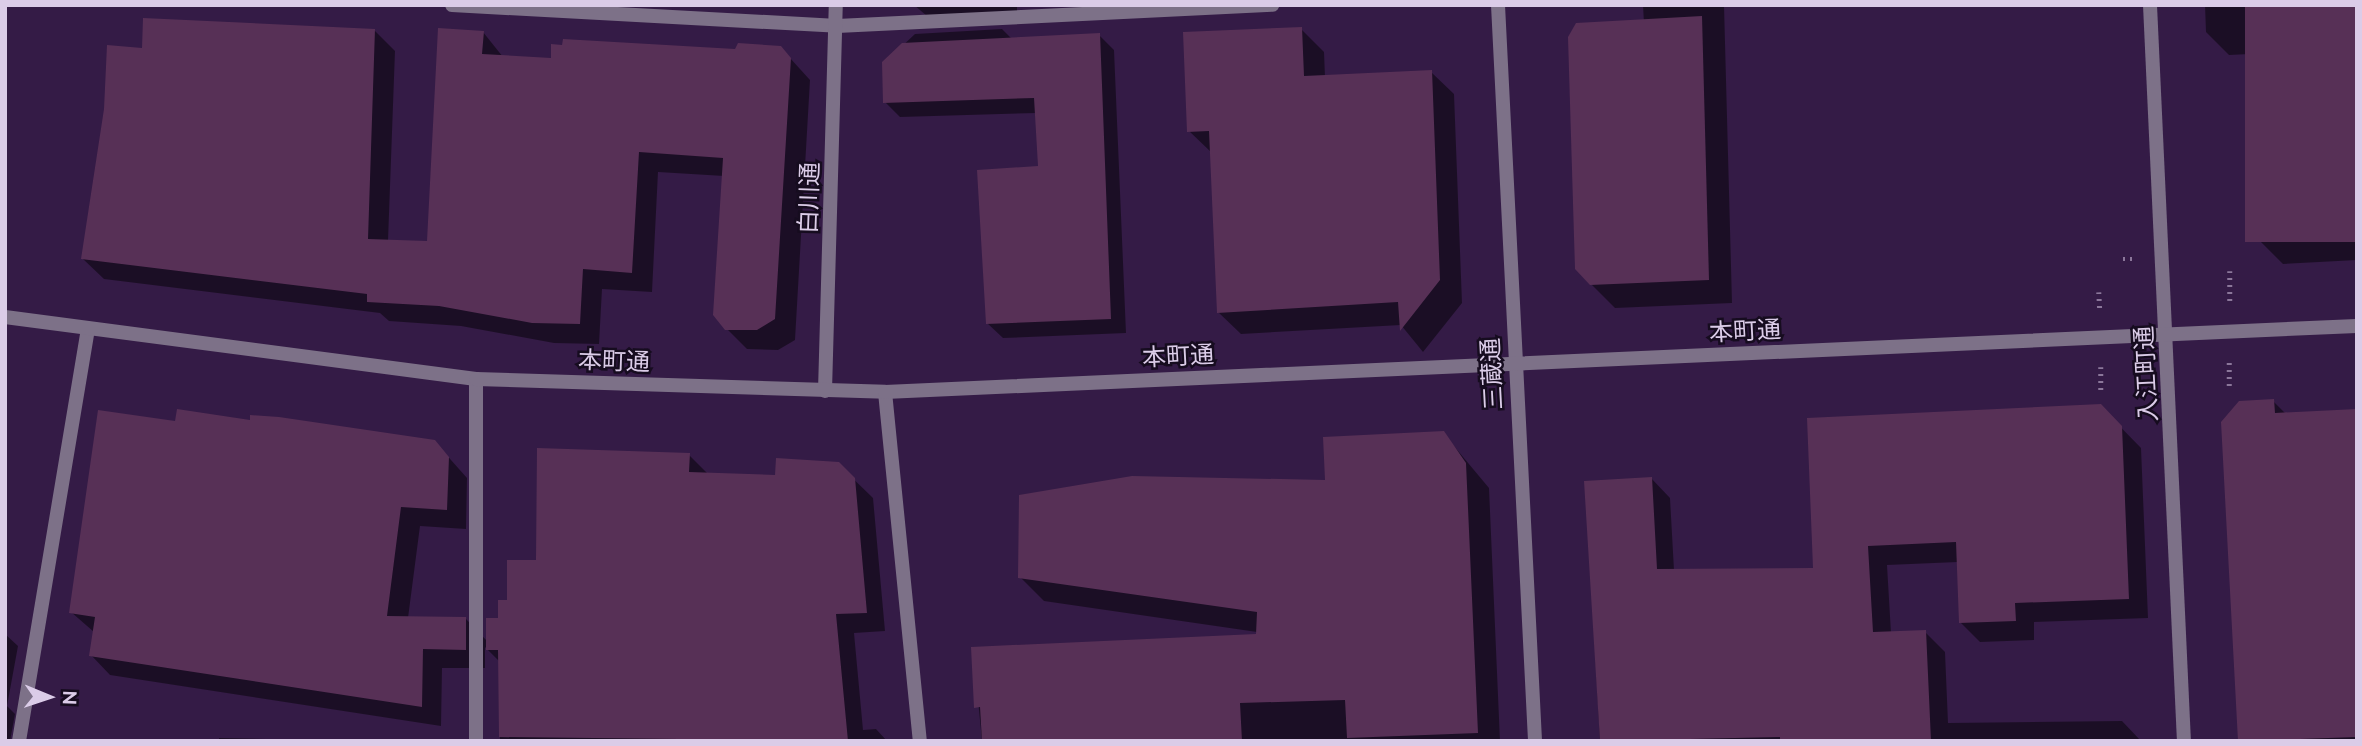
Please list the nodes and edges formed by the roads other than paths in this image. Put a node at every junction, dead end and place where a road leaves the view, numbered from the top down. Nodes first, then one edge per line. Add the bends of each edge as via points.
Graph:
1 (452, 5) edge
2 (836, 5) edge
3 (1272, 5) edge
4 (1498, 5) edge
5 (2150, 5) edge
6 (837, 26) junction
7 (5, 317) edge
8 (2357, 326) edge
9 (88, 329) junction
10 (2167, 334) junction
11 (1514, 364) junction
12 (476, 379) junction
13 (825, 391) junction
14 (886, 392) junction
15 (19, 741) edge
16 (476, 741) edge
17 (920, 741) edge
18 (1535, 741) edge
19 (2184, 741) edge

1 - 6 street
2 - 6 street, 白川通
3 - 6 street
4 - 11 street, 三蔵通
5 - 10 street, 入江町通
6 - 13 street, 白川通
7 - 9 street, 本町通
8 - 10 street, 本町通
9 - 12 street, 本町通
9 - 15 street
10 - 11 street, 本町通
10 - 19 street, 入江町通
11 - 14 street, 本町通
11 - 18 street, 三蔵通
12 - 13 street, 本町通
12 - 16 street
13 - 14 street, 本町通
14 - 17 street

